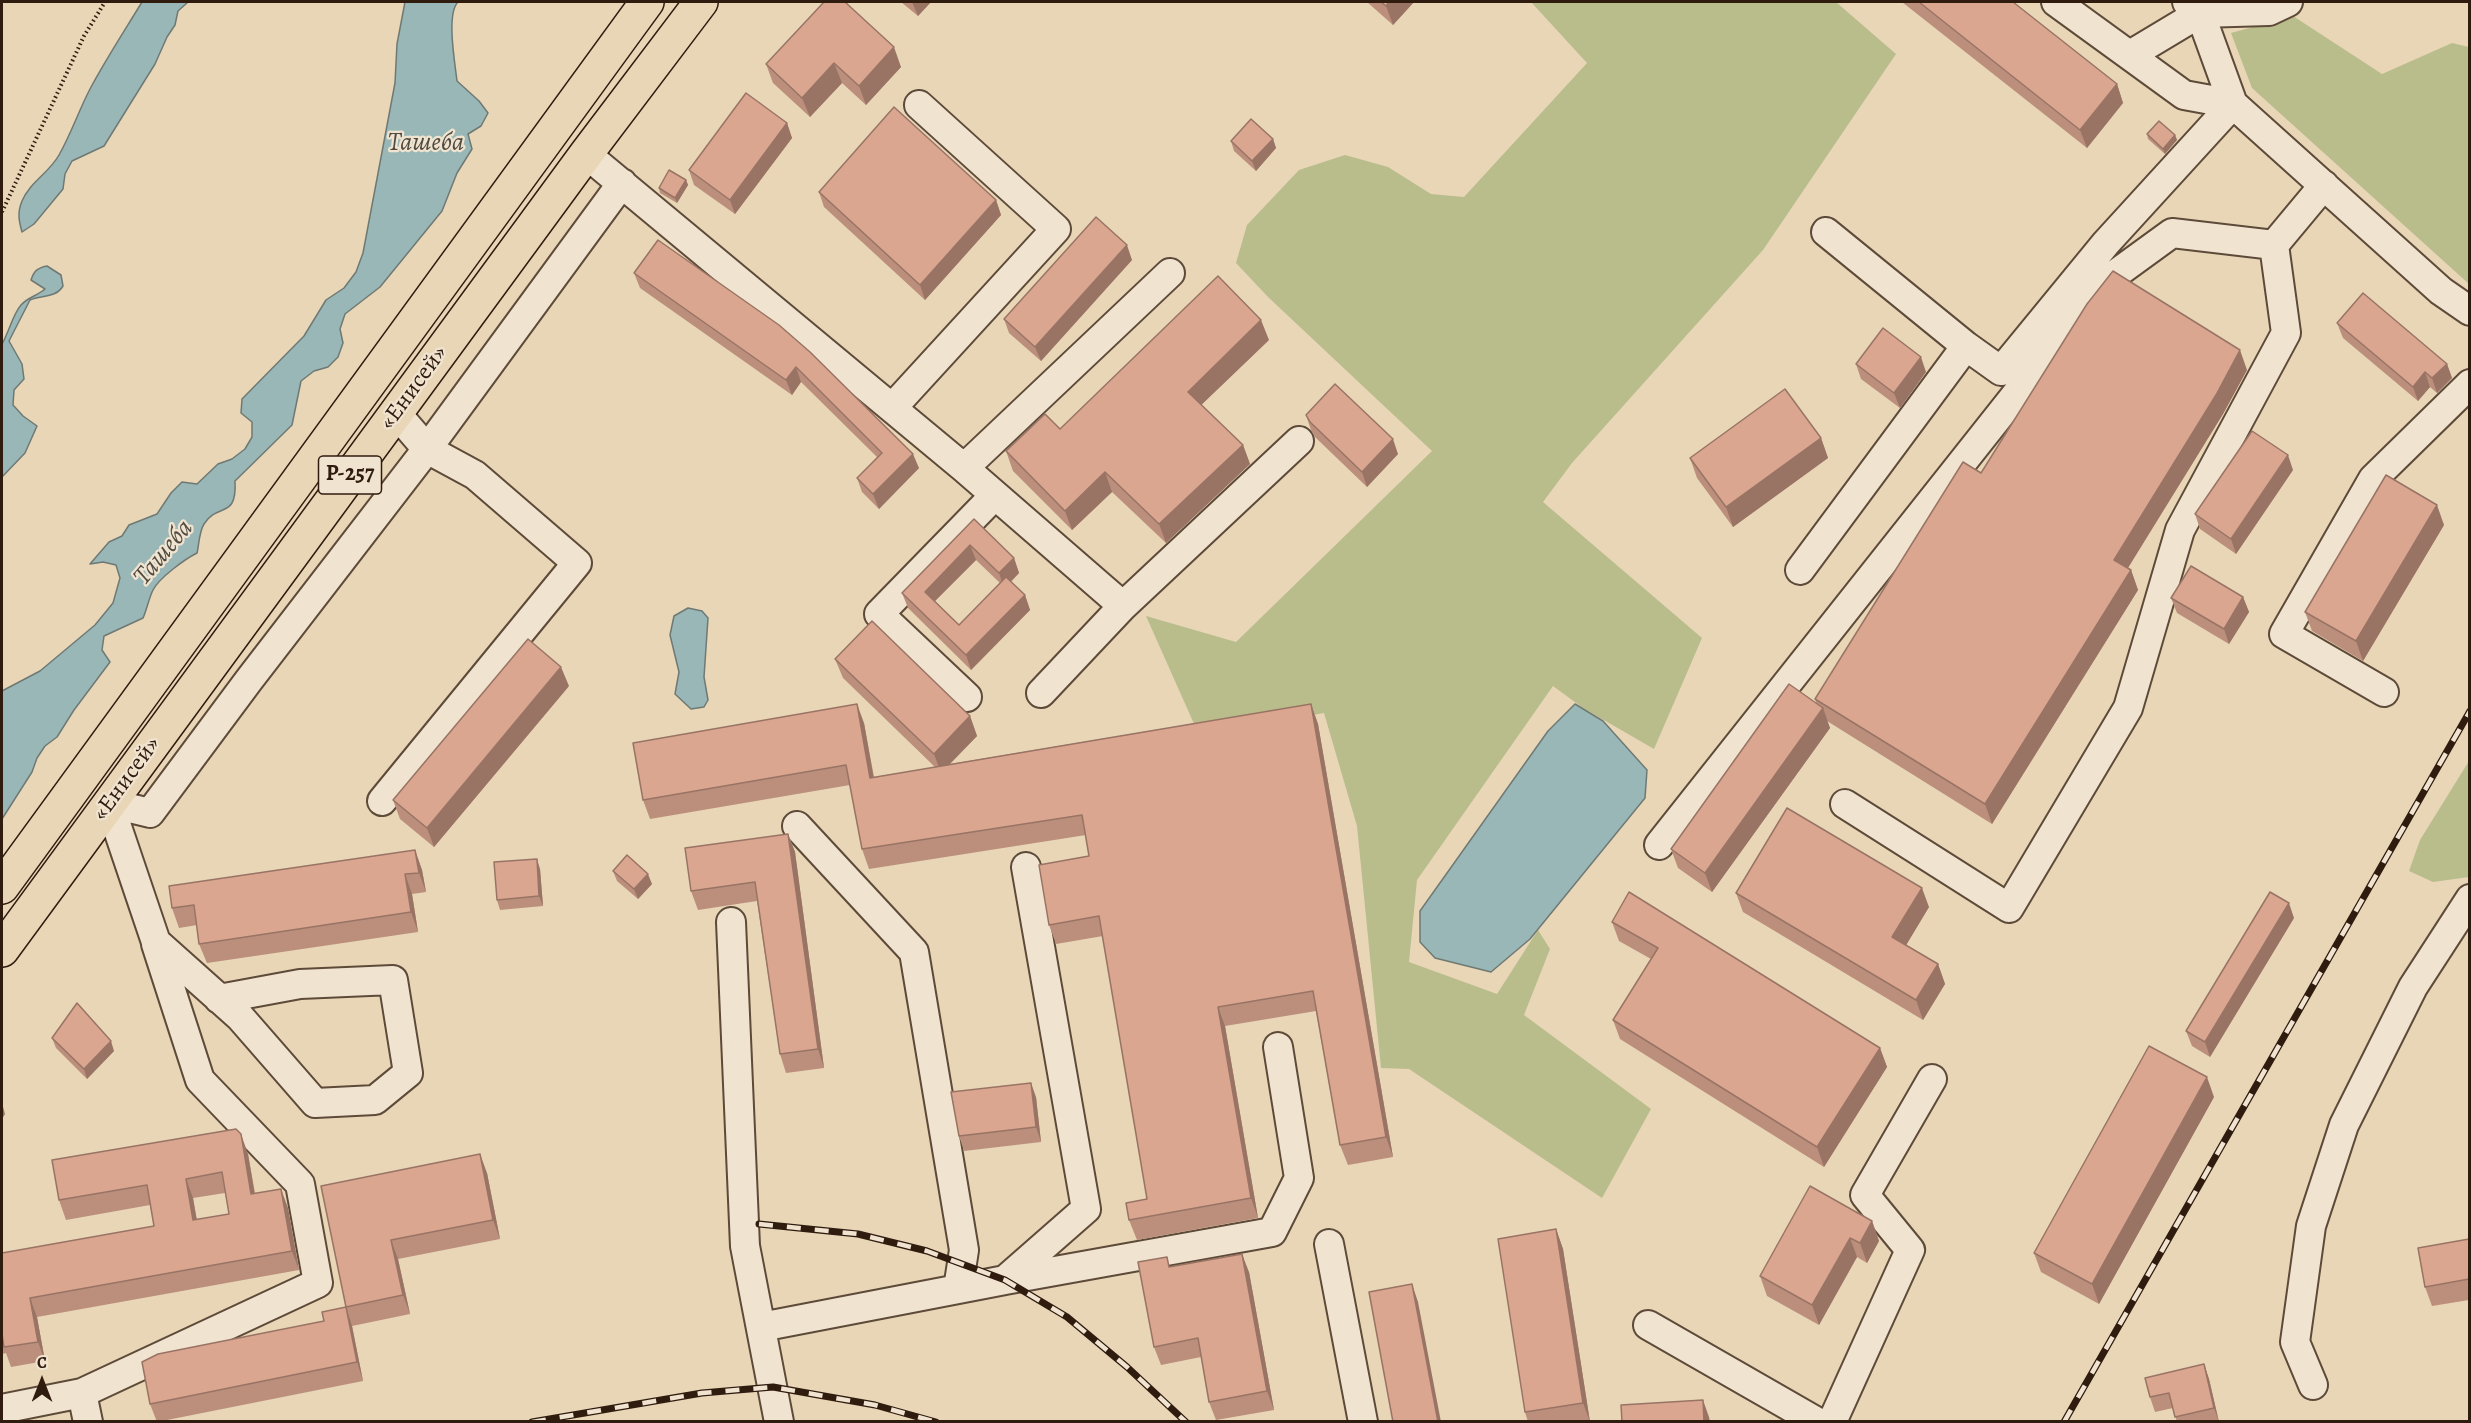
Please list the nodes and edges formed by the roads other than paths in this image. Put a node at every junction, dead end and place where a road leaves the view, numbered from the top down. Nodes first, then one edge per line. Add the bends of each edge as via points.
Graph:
1 (647, 2) edge
2 (701, 2) edge
3 (2056, 2) edge
4 (2288, 2) edge
5 (2194, 7) edge
6 (2130, 55) junction
7 (2233, 104) junction
8 (919, 105) dead end
9 (586, 154) junction
10 (622, 183) junction
11 (2324, 184) junction
12 (1826, 232) dead end
13 (2274, 245) junction
14 (1170, 273) dead end
15 (2469, 311) edge
16 (1966, 346) junction
17 (2469, 384) edge
18 (892, 408) junction
19 (396, 413) junction
20 (1299, 441) dead end
21 (427, 449) junction
22 (964, 468) junction
23 (994, 495) junction
24 (1800, 570) dead end
25 (1123, 606) junction
26 (2384, 692) dead end
27 (1041, 693) dead end
28 (967, 697) dead end
29 (382, 801) dead end
30 (109, 803) junction
31 (1845, 804) dead end
32 (797, 826) dead end
33 (1659, 845) dead end
34 (1026, 867) dead end
35 (2, 887) edge
36 (2469, 899) edge
37 (731, 922) dead end
38 (156, 942) junction
39 (2, 950) edge
40 (219, 999) junction
41 (1278, 1047) dead end
42 (1932, 1078) dead end
43 (1329, 1244) dead end
44 (1005, 1280) junction
45 (958, 1289) junction
46 (1648, 1325) dead end
47 (761, 1327) junction
48 (2313, 1385) dead end
49 (82, 1393) junction
50 (2, 1408) edge
51 (88, 1422) edge
52 (779, 1422) edge
53 (1364, 1422) edge
54 (1817, 1422) edge
55 (1832, 1422) edge

1 - 35 highway, «Енисей» / Р-257
2 - 9 highway, «Енисей» / Р-257
3 - 6 lane
4 - 5 lane via 2269,11
5 - 6 lane
5 - 7 lane
6 - 7 lane via 2184,95
7 - 11 lane
7 - 16 lane via 2106,243 2001,371
8 - 18 lane via 1056,229
9 - 10 lane
9 - 19 highway, «Енисей» / Р-257
10 - 18 lane
10 - 21 lane
11 - 13 lane
11 - 15 lane via 2441,291
12 - 16 lane
13 - 31 lane via 2286,333 2180,530 2128,708 2009,908
13 - 33 lane via 2172,233 2106,281
14 - 22 lane
16 - 24 lane
17 - 26 lane via 2373,479 2284,634
18 - 22 lane
19 - 21 lane
19 - 30 highway, «Енисей» / Р-257
20 - 25 lane
21 - 29 lane via 475,475 577,563
21 - 30 lane via 150,813
22 - 23 lane
23 - 25 lane
23 - 28 lane via 879,614
25 - 27 lane
30 - 38 lane
30 - 39 highway, «Енисей» / Р-257
32 - 45 lane via 914,951 964,1250
34 - 44 lane via 1086,1209
36 - 48 lane via 2412,987 2344,1125 2318,1203 2311,1226 2295,1342
37 - 47 lane via 745,1246
38 - 40 lane
38 - 49 lane via 200,1080 300,1185 318,1284
40 - 40 lane via 240,1017 315,1103 375,1100 408,1073 393,980 300,984
41 - 44 lane via 1299,1178 1272,1232
42 - 55 lane via 1865,1195 1910,1250
43 - 53 lane
44 - 45 lane
45 - 47 lane
46 - 54 lane
47 - 52 lane
49 - 50 lane
49 - 51 lane

